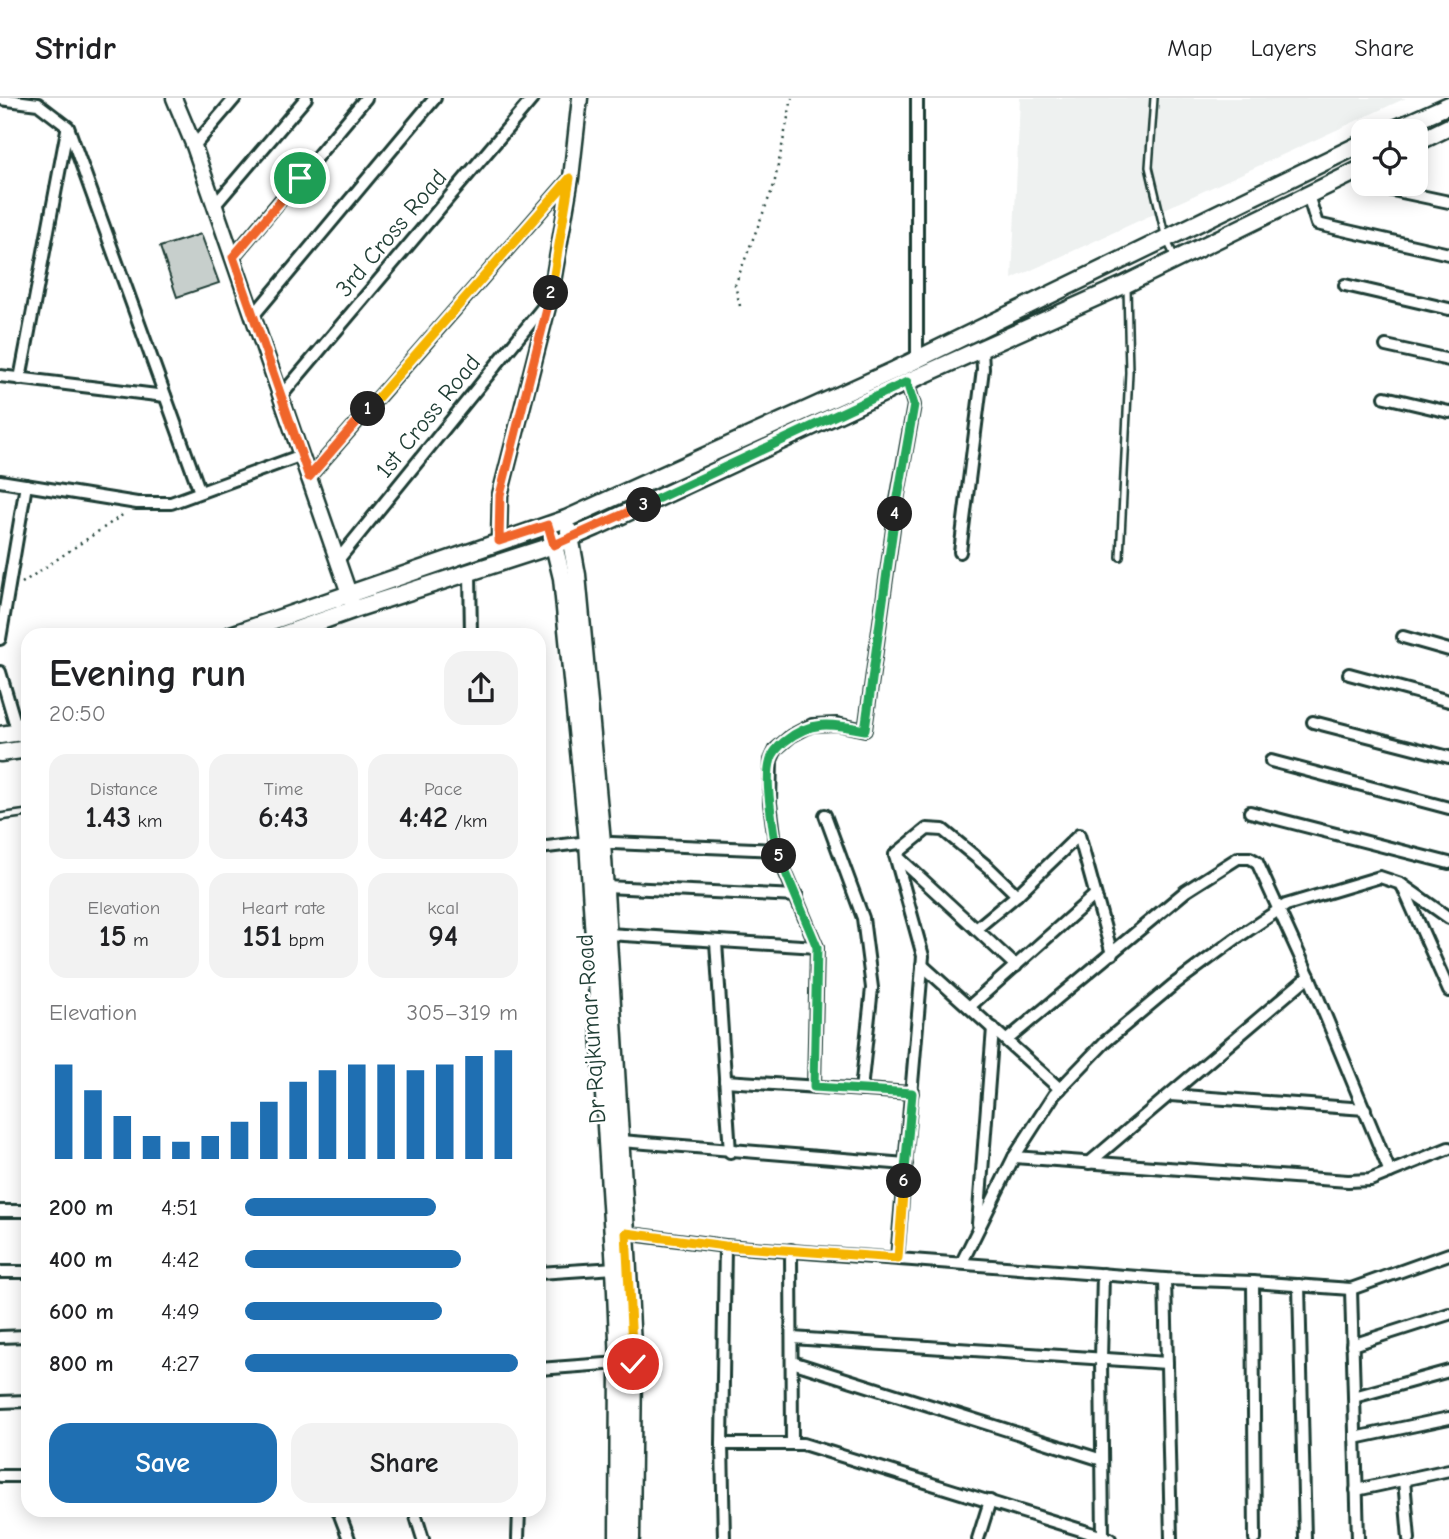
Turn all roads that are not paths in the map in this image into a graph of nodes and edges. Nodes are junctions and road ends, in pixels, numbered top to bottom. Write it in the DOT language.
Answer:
graph roads {
  1 [pos="235,98"];
  2 [pos="366,98"];
  3 [pos="435,98"];
  4 [pos="533,98"];
  5 [pos="580,98"];
  6 [pos="917,98"];
  7 [pos="1154,98"];
  8 [pos="0,99"];
  9 [pos="176,99"];
  10 [pos="302,102"];
  11 [pos="1449,105"];
  12 [pos="1417,119"];
  13 [pos="1449,127"];
  14 [pos="68,128"];
  15 [pos="1428,137"];
  16 [pos="194,146"];
  17 [pos="1351,149"];
  18 [pos="570,178"];
  19 [pos="1351,180"];
  20 [pos="1308,195"];
  21 [pos="1428,196"];
  22 [pos="1449,202"];
  23 [pos="215,205"];
  24 [pos="1166,239"];
  25 [pos="1449,254"];
  26 [pos="233,257"];
  27 [pos="1176,260"];
  28 [pos="1126,284"];
  29 [pos="1345,285"];
  30 [pos="550,299"];
  31 [pos="1449,309"];
  32 [pos="253,316"];
  33 [pos="1386,346"];
  34 [pos="982,349"];
  35 [pos="917,359"];
  36 [pos="1449,360"];
  37 [pos="0,376"];
  38 [pos="20,379"];
  39 [pos="907,382"];
  40 [pos="165,396"];
  41 [pos="281,396"];
  42 [pos="1385,397"];
  43 [pos="1449,412"];
  44 [pos="302,455"];
  45 [pos="309,477"];
  46 [pos="0,481"];
  47 [pos="26,485"];
  48 [pos="200,492"];
  49 [pos="566,519"];
  50 [pos="548,525"];
  51 [pos="570,539"];
  52 [pos="499,541"];
  53 [pos="554,545"];
  54 [pos="960,552"];
  55 [pos="1120,558"];
  56 [pos="338,560"];
  57 [pos="470,573"];
  58 [pos="349,593"];
  59 [pos="355,609"];
  60 [pos="250,628"];
  61 [pos="302,628"];
  62 [pos="471,628"];
  63 [pos="1403,637"];
  64 [pos="0,639"];
  65 [pos="1449,650"];
  66 [pos="0,672"];
  67 [pos="1349,674"];
  68 [pos="1449,701"];
  69 [pos="1313,722"];
  70 [pos="21,727"];
  71 [pos="21,732"];
  72 [pos="0,735"];
  73 [pos="21,750"];
  74 [pos="0,753"];
  75 [pos="1449,757"];
  76 [pos="1271,761"];
  77 [pos="1449,808"];
  78 [pos="1250,813"];
  79 [pos="21,814"];
  80 [pos="825,815"];
  81 [pos="0,817"];
  82 [pos="595,842"];
  83 [pos="546,847"];
  84 [pos="776,850"];
  85 [pos="895,855"];
  86 [pos="1449,863"];
  87 [pos="1401,884"];
  88 [pos="605,887"];
  89 [pos="1017,895"];
  90 [pos="1095,895"];
  91 [pos="797,896"];
  92 [pos="1280,910"];
  93 [pos="1449,918"];
  94 [pos="976,929"];
  95 [pos="608,934"];
  96 [pos="716,942"];
  97 [pos="817,947"];
  98 [pos="1112,954"];
  99 [pos="922,965"];
  100 [pos="1016,966"];
  101 [pos="1309,976"];
  102 [pos="1449,991"];
  103 [pos="969,1007"];
  104 [pos="993,1028"];
  105 [pos="1007,1040"];
  106 [pos="725,1081"];
  107 [pos="814,1087"];
  108 [pos="1060,1089"];
  109 [pos="861,1090"];
  110 [pos="912,1093"];
  111 [pos="1170,1095"];
  112 [pos="1366,1109"];
  113 [pos="621,1141"];
  114 [pos="1449,1148"];
  115 [pos="730,1152"];
  116 [pos="1014,1157"];
  117 [pos="1089,1163"];
  118 [pos="906,1164"];
  119 [pos="1390,1172"];
  120 [pos="0,1211"];
  121 [pos="21,1211"];
  122 [pos="978,1230"];
  123 [pos="620,1232"];
  124 [pos="725,1246"];
  125 [pos="791,1250"];
  126 [pos="1449,1254"];
  127 [pos="898,1258"];
  128 [pos="962,1262"];
  129 [pos="615,1269"];
  130 [pos="0,1272"];
  131 [pos="21,1272"];
  132 [pos="546,1273"];
  133 [pos="1104,1274"];
  134 [pos="1165,1279"];
  135 [pos="1253,1282"];
  136 [pos="1299,1285"];
  137 [pos="1351,1289"];
  138 [pos="1449,1314"];
  139 [pos="21,1336"];
  140 [pos="0,1337"];
  141 [pos="792,1338"];
  142 [pos="1352,1345"];
  143 [pos="1101,1359"];
  144 [pos="792,1362"];
  145 [pos="619,1363"];
  146 [pos="1167,1363"];
  147 [pos="546,1368"];
  148 [pos="1449,1371"];
  149 [pos="1354,1397"];
  150 [pos="21,1401"];
  151 [pos="0,1402"];
  152 [pos="1449,1418"];
  153 [pos="1355,1438"];
  154 [pos="722,1444"];
  155 [pos="792,1444"];
  156 [pos="1102,1461"];
  157 [pos="1449,1470"];
  158 [pos="0,1476"];
  159 [pos="21,1476"];
  160 [pos="1404,1480"];
  161 [pos="1356,1490"];
  162 [pos="990,1501"];
  163 [pos="341,1517"];
  164 [pos="416,1517"];
  165 [pos="519,1517"];
  166 [pos="1106,1538"];
  167 [pos="349,1539"];
  168 [pos="423,1539"];
  169 [pos="518,1539"];
  170 [pos="618,1539"];
  171 [pos="631,1539"];
  172 [pos="724,1539"];
  173 [pos="978,1539"];
  174 [pos="1171,1539"];
  175 [pos="1255,1539"];
  176 [pos="1305,1539"];
  177 [pos="1358,1539"];
  178 [pos="1409,1539"];
  1 -- 16 [label="street"];
  2 -- 26 [label="street"];
  3 -- 32 [label="street"];
  4 -- 41 [label="street, 3rd Cross Road"];
  5 -- 18 [label="street"];
  6 -- 35 [label="street"];
  7 -- 24 [label="lane"];
  8 -- 14 [label="street"];
  9 -- 16 [label="street"];
  10 -- 23 [label="street"];
  11 -- 12 [label="main road"];
  13 -- 15 [label="main road"];
  14 -- 38 [label="street"];
  14 -- 40 [label="street"];
  16 -- 23 [label="street"];
  17 -- 24 [label="main road"];
  18 -- 30 [label="street"];
  18 -- 45 [label="street"];
  19 -- 20 [label="main road"];
  20 -- 25 [label="street"];
  20 -- 27 [label="main road"];
  21 -- 22 [label="street"];
  23 -- 26 [label="street"];
  24 -- 27 [label="lane"];
  24 -- 35 [label="main road"];
  26 -- 32 [label="street"];
  27 -- 28 [label="main road"];
  28 -- 34 [label="main road"];
  28 -- 55 [label="lane"];
  29 -- 31 [label="street"];
  30 -- 52 [label="street"];
  30 -- 56 [label="street, 1st Cross Road"];
  32 -- 41 [label="street"];
  33 -- 36 [label="street"];
  34 -- 39 [label="main road"];
  34 -- 54 [label="street"];
  35 -- 49 [label="main road"];
  37 -- 38 [label="street"];
  38 -- 40 [label="street"];
  39 -- 51 [label="main road"];
  39 -- 84 [label="street"];
  40 -- 48 [label="street"];
  41 -- 44 [label="street"];
  42 -- 43 [label="street"];
  44 -- 45 [label="street"];
  44 -- 48 [label="street"];
  45 -- 56 [label="street"];
  46 -- 47 [label="street"];
  47 -- 48 [label="street"];
  47 -- 64 [label="street"];
  49 -- 50 [label="main road"];
  49 -- 51 [label="main road, Dr Rajkumar Road"];
  50 -- 52 [label="main road"];
  50 -- 53 [label="main road, Dr Rajkumar Road"];
  51 -- 53 [label="main road"];
  51 -- 82 [label="main road, Dr Rajkumar Road"];
  52 -- 58 [label="main road"];
  53 -- 57 [label="main road"];
  53 -- 82 [label="main road, Dr Rajkumar Road"];
  56 -- 58 [label="street"];
  57 -- 59 [label="main road"];
  57 -- 62 [label="street"];
  58 -- 59 [label="street"];
  58 -- 60 [label="main road"];
  59 -- 61 [label="main road"];
  63 -- 65 [label="street"];
  66 -- 70 [label="street"];
  67 -- 68 [label="street"];
  69 -- 75 [label="street"];
  71 -- 72 [label="main road"];
  73 -- 74 [label="main road"];
  76 -- 77 [label="street"];
  78 -- 86 [label="street"];
  79 -- 81 [label="lane"];
  80 -- 109 [label="street"];
  82 -- 83 [label="street"];
  82 -- 84 [label="street"];
  82 -- 88 [label="main road, Dr Rajkumar Road"];
  82 -- 123 [label="main road, Dr Rajkumar Road"];
  84 -- 91 [label="street"];
  85 -- 89 [label="street"];
  85 -- 94 [label="street"];
  85 -- 99 [label="street"];
  87 -- 92 [label="street"];
  87 -- 93 [label="street"];
  87 -- 102 [label="street"];
  88 -- 91 [label="street"];
  88 -- 95 [label="main road, Dr Rajkumar Road"];
  89 -- 90 [label="street"];
  89 -- 94 [label="street"];
  90 -- 98 [label="street"];
  90 -- 100 [label="street"];
  91 -- 97 [label="street"];
  92 -- 98 [label="street"];
  92 -- 101 [label="street"];
  92 -- 108 [label="street"];
  94 -- 100 [label="street"];
  95 -- 96 [label="street"];
  95 -- 113 [label="main road, Dr Rajkumar Road"];
  96 -- 97 [label="street"];
  96 -- 106 [label="street"];
  97 -- 107 [label="street"];
  98 -- 105 [label="street"];
  99 -- 103 [label="street"];
  99 -- 110 [label="street"];
  100 -- 103 [label="street"];
  101 -- 111 [label="street"];
  101 -- 112 [label="street"];
  103 -- 104 [label="street"];
  104 -- 105 [label="street"];
  104 -- 122 [label="street"];
  105 -- 108 [label="street"];
  106 -- 107 [label="street"];
  106 -- 115 [label="street"];
  107 -- 109 [label="street"];
  108 -- 116 [label="street"];
  109 -- 110 [label="street"];
  110 -- 118 [label="street"];
  111 -- 112 [label="street"];
  111 -- 117 [label="street"];
  112 -- 119 [label="street"];
  113 -- 115 [label="street"];
  113 -- 123 [label="main road, Dr Rajkumar Road"];
  114 -- 119 [label="street"];
  115 -- 118 [label="street"];
  116 -- 117 [label="street"];
  116 -- 122 [label="street"];
  117 -- 119 [label="street"];
  118 -- 127 [label="street"];
  120 -- 121 [label="street"];
  122 -- 128 [label="street"];
  123 -- 124 [label="street"];
  123 -- 129 [label="main road, Dr Rajkumar Road"];
  123 -- 171 [label="main road, Dr Rajkumar Road"];
  124 -- 125 [label="street"];
  124 -- 154 [label="street"];
  125 -- 127 [label="street"];
  125 -- 141 [label="street"];
  126 -- 137 [label="street"];
  127 -- 128 [label="street"];
  128 -- 133 [label="street"];
  129 -- 132 [label="street"];
  129 -- 145 [label="main road, Dr Rajkumar Road"];
  130 -- 131 [label="street"];
  133 -- 134 [label="street"];
  133 -- 143 [label="street"];
  134 -- 135 [label="street"];
  134 -- 146 [label="street"];
  135 -- 136 [label="street"];
  135 -- 175 [label="street"];
  136 -- 137 [label="street"];
  136 -- 176 [label="street"];
  137 -- 142 [label="street"];
  138 -- 142 [label="street"];
  139 -- 140 [label="street"];
  141 -- 143 [label="street"];
  141 -- 144 [label="street"];
  142 -- 149 [label="street"];
  143 -- 146 [label="street"];
  143 -- 156 [label="street"];
  144 -- 155 [label="street"];
  144 -- 156 [label="street"];
  145 -- 147 [label="street"];
  145 -- 170 [label="main road, Dr Rajkumar Road"];
  146 -- 174 [label="street"];
  148 -- 149 [label="street"];
  149 -- 153 [label="street"];
  150 -- 151 [label="street"];
  152 -- 153 [label="street"];
  153 -- 161 [label="street"];
  154 -- 155 [label="street"];
  154 -- 172 [label="street"];
  155 -- 162 [label="street"];
  156 -- 166 [label="street"];
  157 -- 160 [label="street"];
  158 -- 159 [label="street"];
  160 -- 161 [label="street"];
  160 -- 178 [label="street"];
  161 -- 177 [label="street"];
  162 -- 166 [label="street"];
  162 -- 173 [label="street"];
  163 -- 167 [label="street"];
  164 -- 168 [label="street"];
  165 -- 169 [label="street"];
}
